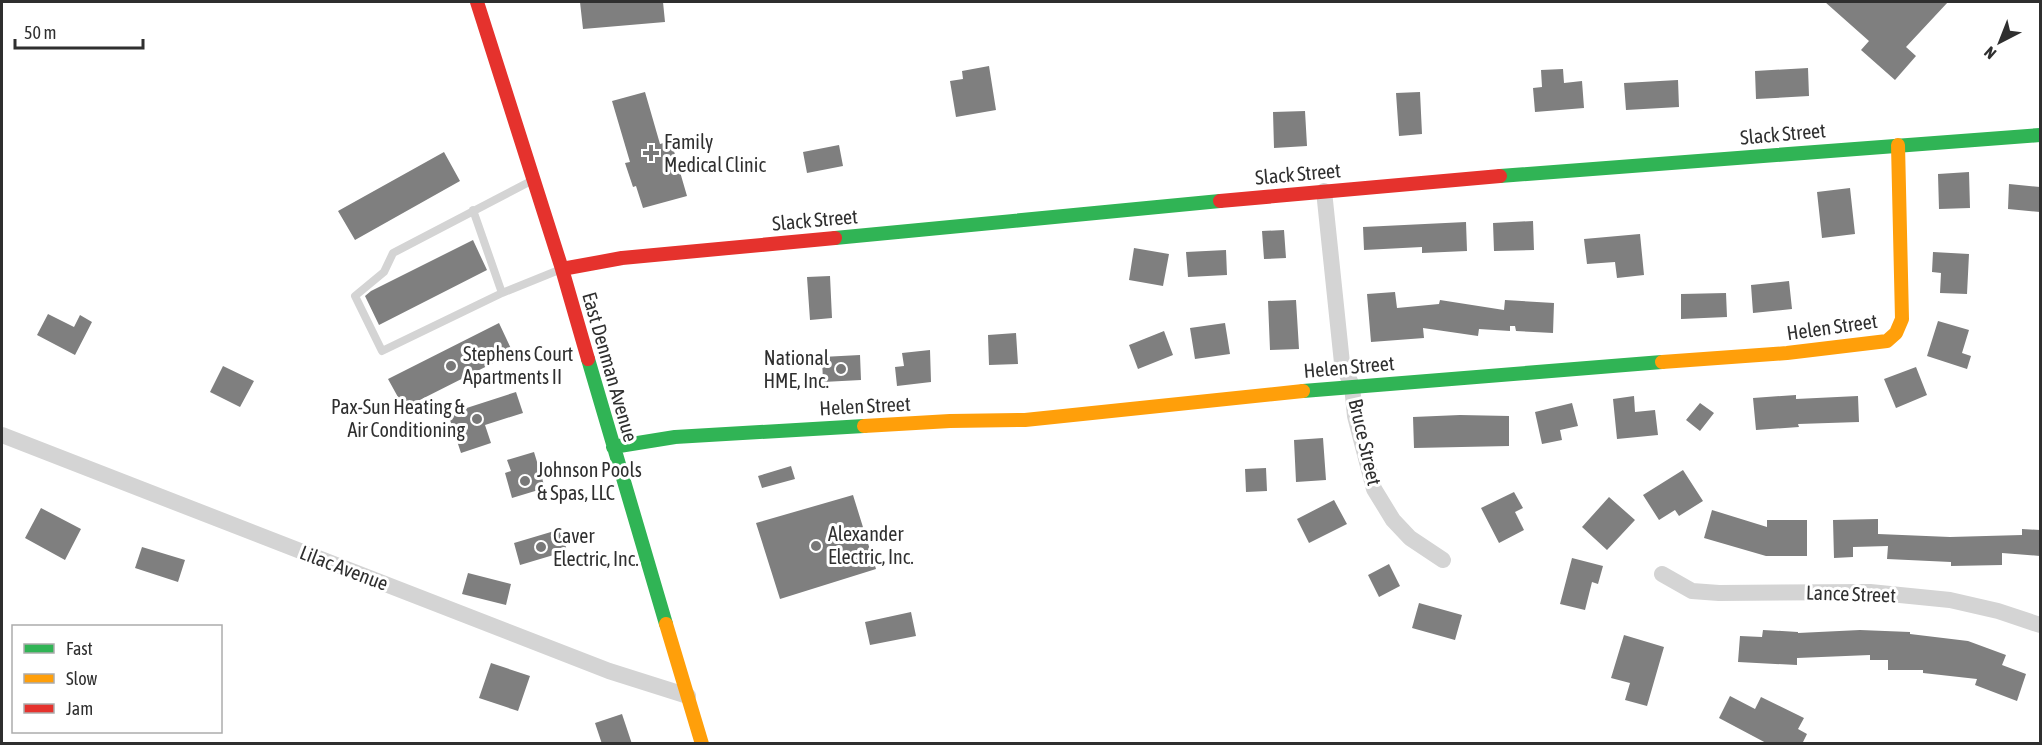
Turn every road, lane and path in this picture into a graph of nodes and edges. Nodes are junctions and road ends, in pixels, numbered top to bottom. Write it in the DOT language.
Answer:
graph roads {
  1 [pos="477,2"];
  2 [pos="2040,135"];
  3 [pos="1898,145"];
  4 [pos="533,180"];
  5 [pos="1324,191"];
  6 [pos="473,210"];
  7 [pos="562,269"];
  8 [pos="502,293"];
  9 [pos="1352,386"];
  10 [pos="2,435"];
  11 [pos="613,447"];
  12 [pos="1443,560"];
  13 [pos="1662,574"];
  14 [pos="2040,625"];
  15 [pos="688,696"];
  16 [pos="702,744"];
  1 -- 4 [label="street, East Denman Avenue"];
  2 -- 3 [label="street, Slack Street"];
  3 -- 5 [label="street, Slack Street"];
  3 -- 9 [label="street, Helen Street"];
  4 -- 6 [label="lane"];
  4 -- 7 [label="street, East Denman Avenue"];
  5 -- 7 [label="street, Slack Street"];
  5 -- 9 [label="street, Bruce Street"];
  6 -- 8 [label="lane"];
  6 -- 8 [label="lane"];
  7 -- 8 [label="lane"];
  7 -- 11 [label="street, East Denman Avenue"];
  9 -- 11 [label="street, Helen Street"];
  9 -- 12 [label="street, Bruce Street"];
  10 -- 15 [label="street, Lilac Avenue"];
  11 -- 15 [label="street, East Denman Avenue"];
  13 -- 14 [label="street, Lance Street"];
  15 -- 16 [label="street, East Denman Avenue"];
}
